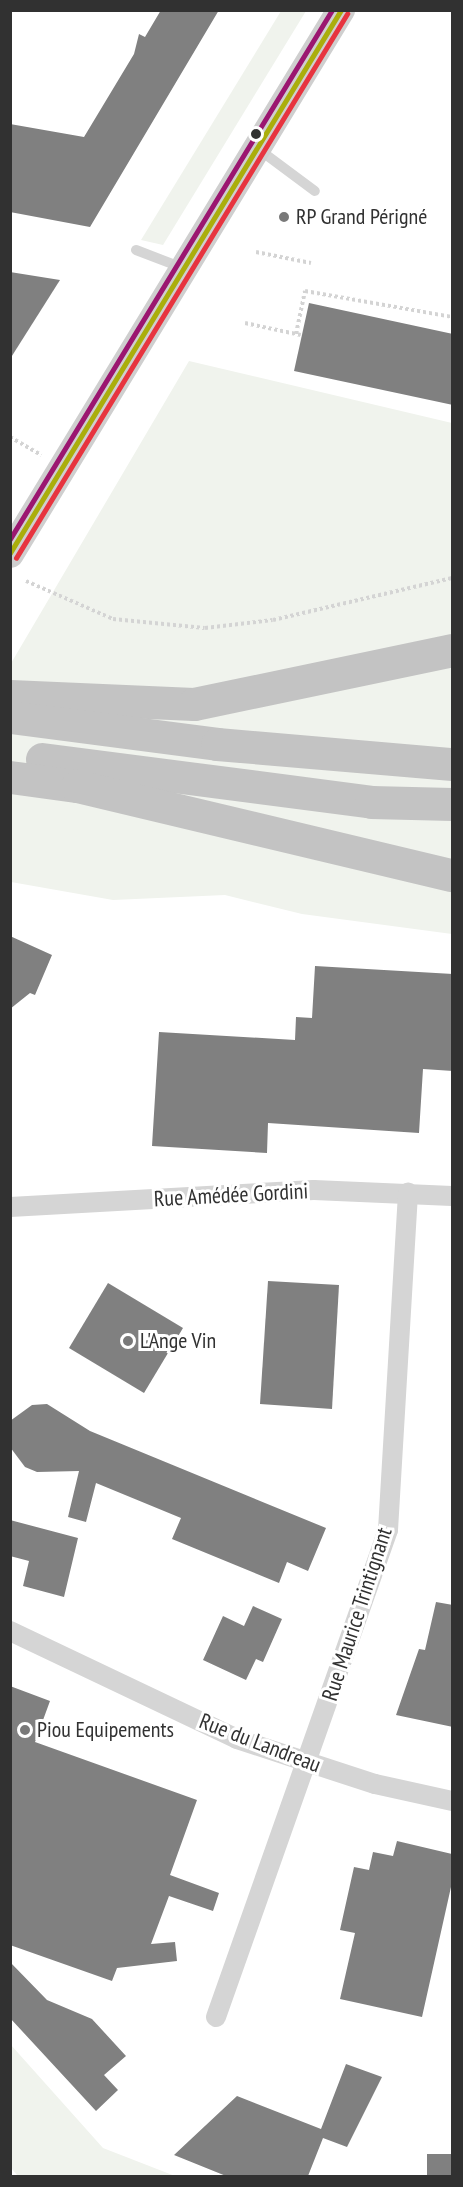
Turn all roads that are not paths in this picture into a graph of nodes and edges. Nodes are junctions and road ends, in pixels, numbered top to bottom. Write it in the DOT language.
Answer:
graph roads {
  1 [pos="341,10"];
  2 [pos="257,148"];
  3 [pos="315,191"];
  4 [pos="136,250"];
  5 [pos="184,268"];
  6 [pos="10,554"];
  7 [pos="453,650"];
  8 [pos="10,696"];
  9 [pos="10,717"];
  10 [pos="10,755"];
  11 [pos="453,764"];
  12 [pos="10,777"];
  13 [pos="453,804"];
  14 [pos="453,876"];
  15 [pos="408,1193"];
  16 [pos="453,1196"];
  17 [pos="10,1207"];
  18 [pos="10,1631"];
  19 [pos="305,1762"];
  20 [pos="453,1801"];
  21 [pos="216,2018"];
  1 -- 2 [label="street"];
  2 -- 3 [label="lane"];
  2 -- 5 [label="street"];
  4 -- 5 [label="lane"];
  5 -- 6 [label="street"];
  7 -- 8 [label="highway"];
  9 -- 11 [label="highway"];
  10 -- 13 [label="highway"];
  12 -- 14 [label="highway"];
  15 -- 16 [label="street, Rue Amédée Gordini"];
  15 -- 17 [label="street, Rue Amédée Gordini"];
  15 -- 19 [label="street, Rue Maurice Trintignant"];
  18 -- 19 [label="street, Rue du Landreau"];
  19 -- 20 [label="street, Rue du Landreau"];
  19 -- 21 [label="street, Rue Maurice Trintignant"];
}
